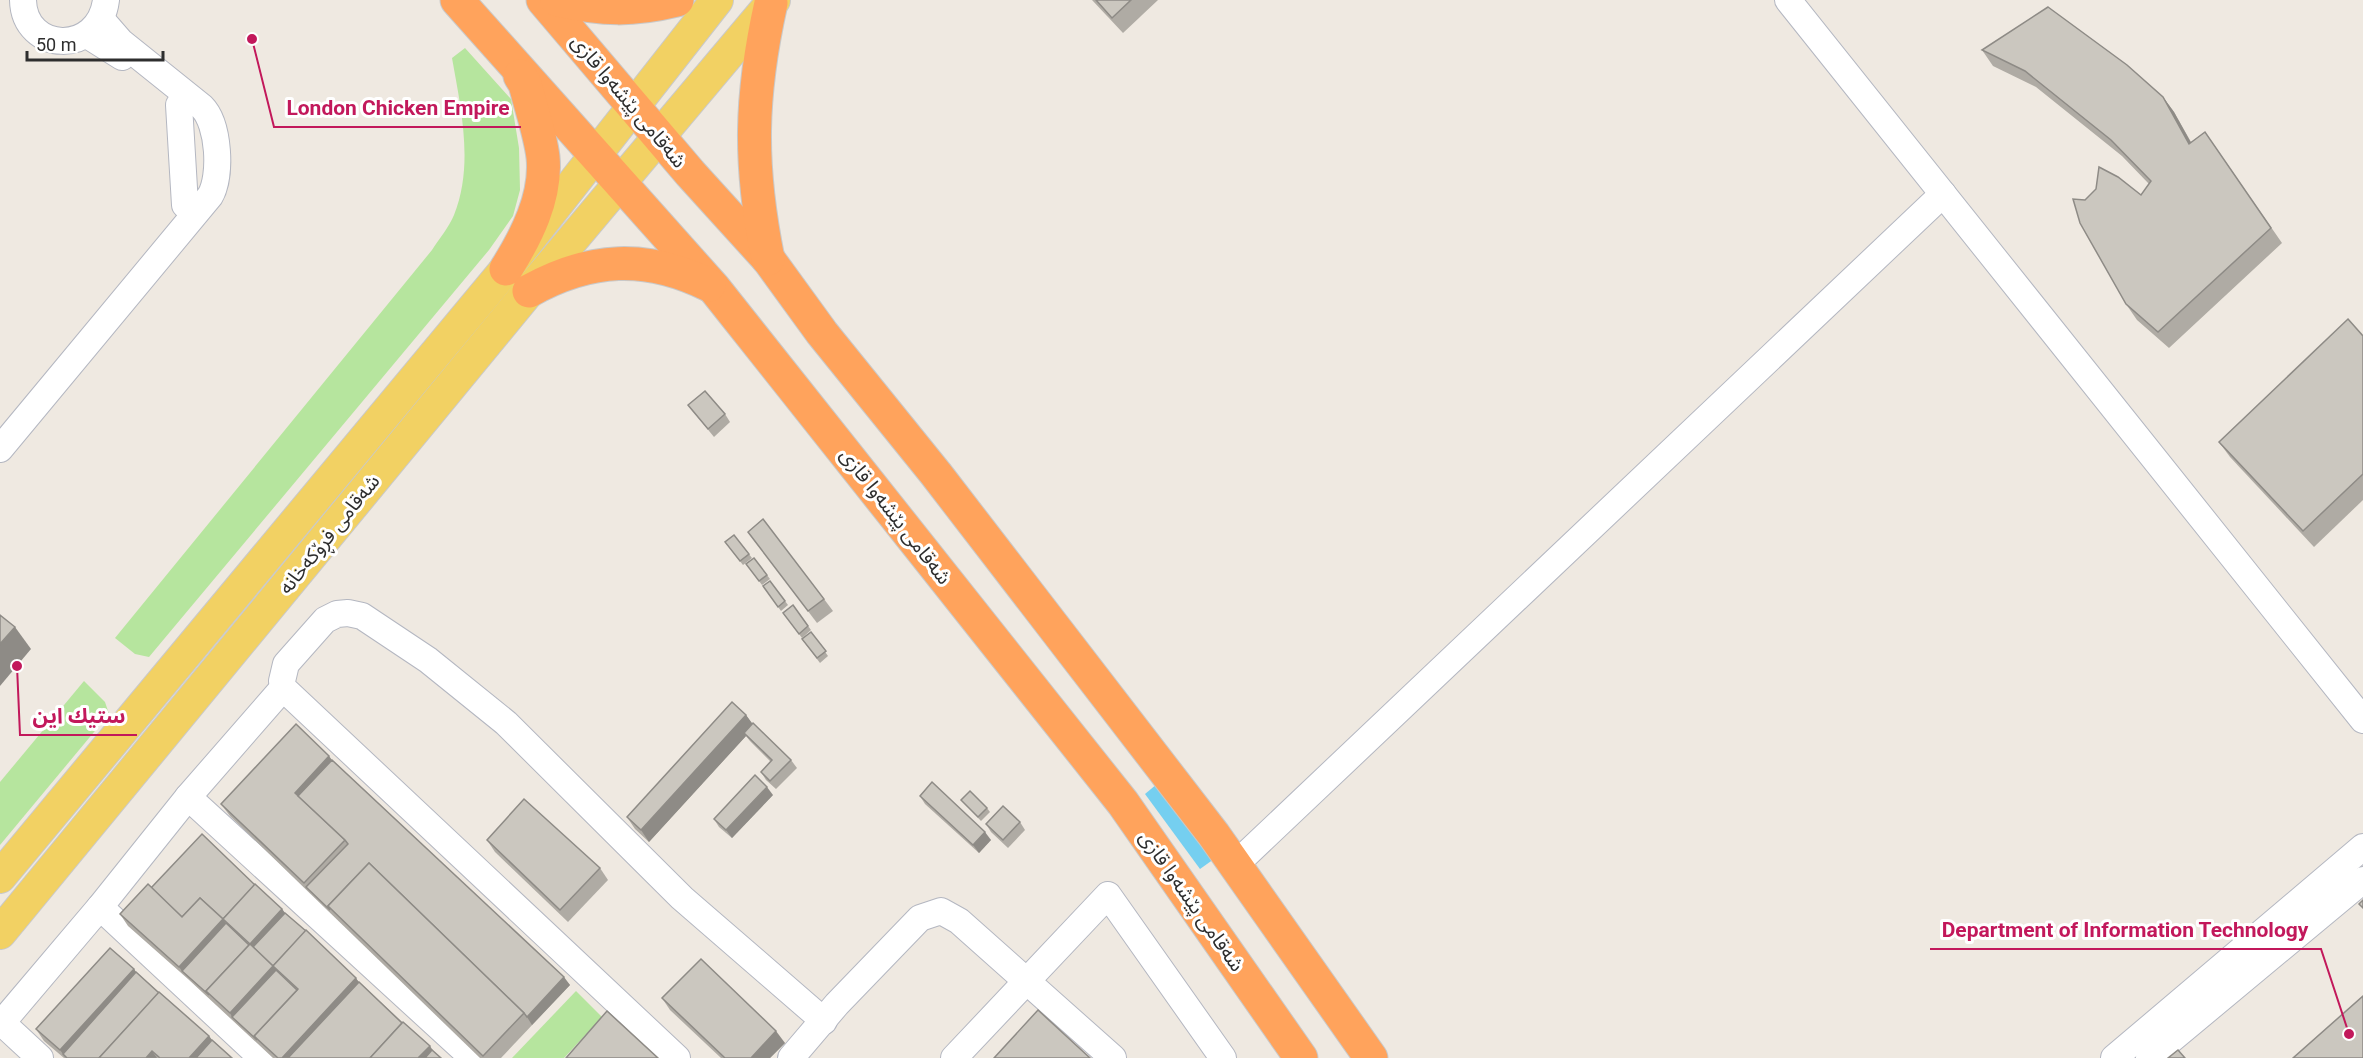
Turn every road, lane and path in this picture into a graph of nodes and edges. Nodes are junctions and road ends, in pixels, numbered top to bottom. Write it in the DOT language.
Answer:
graph roads {
  1 [pos="23,0"];
  2 [pos="457,0"];
  3 [pos="543,0"];
  4 [pos="557,0"];
  5 [pos="677,0"];
  6 [pos="717,0"];
  7 [pos="1788,0"];
  8 [pos="772,2"];
  9 [pos="98,18"];
  10 [pos="506,54"];
  11 [pos="634,105"];
  12 [pos="659,135"];
  13 [pos="596,153"];
  14 [pos="621,181"];
  15 [pos="1942,194"];
  16 [pos="769,260"];
  17 [pos="517,280"];
  18 [pos="714,288"];
  19 [pos="0,428"];
  20 [pos="0,449"];
  21 [pos="283,688"];
  22 [pos="2363,720"];
  23 [pos="188,797"];
  24 [pos="2363,847"];
  25 [pos="1235,865"];
  26 [pos="0,877"];
  27 [pos="2363,880"];
  28 [pos="100,907"];
  29 [pos="0,933"];
  30 [pos="1026,981"];
  31 [pos="824,1021"];
  32 [pos="1,1023"];
  33 [pos="40,1058"];
  34 [pos="262,1058"];
  35 [pos="473,1058"];
  36 [pos="677,1058"];
  37 [pos="791,1058"];
  38 [pos="954,1058"];
  39 [pos="1113,1058"];
  40 [pos="1223,1058"];
  41 [pos="1301,1058"];
  42 [pos="1371,1058"];
  43 [pos="2114,1058"];
  44 [pos="2149,1058"];
  1 -- 9 [label="street"];
  2 -- 10 [label="highway, شەقامی پێشەوا قازی"];
  3 -- 11 [label="highway, شەقامی پێشەوا قازی"];
  4 -- 5 [label="highway"];
  6 -- 11 [label="main road, شەقامی فڕۆکەخانە"];
  7 -- 15 [label="street"];
  8 -- 12 [label="main road, شەقامی فڕۆکەخانە"];
  8 -- 16 [label="highway"];
  9 -- 19 [label="street"];
  9 -- 20 [label="street"];
  10 -- 13 [label="highway, شەقامی پێشەوا قازی"];
  10 -- 17 [label="highway"];
  11 -- 12 [label="highway, شەقامی پێشەوا قازی"];
  11 -- 13 [label="main road, شەقامی فڕۆکەخانە"];
  12 -- 14 [label="main road, شەقامی فڕۆکەخانە"];
  12 -- 16 [label="highway, شەقامی پێشەوا قازی"];
  13 -- 14 [label="highway, شەقامی پێشەوا قازی"];
  13 -- 17 [label="main road, شەقامی فڕۆکەخانە"];
  14 -- 17 [label="main road, شەقامی فڕۆکەخانە"];
  14 -- 18 [label="highway, شەقامی پێشەوا قازی"];
  15 -- 22 [label="street"];
  15 -- 25 [label="street"];
  16 -- 25 [label="highway, شەقامی پێشەوا قازی"];
  17 -- 18 [label="highway"];
  17 -- 26 [label="main road, شەقامی فڕۆکەخانە"];
  17 -- 29 [label="main road, شەقامی فڕۆکەخانە"];
  18 -- 41 [label="highway, شەقامی پێشەوا قازی"];
  21 -- 23 [label="street"];
  21 -- 31 [label="street"];
  21 -- 36 [label="street"];
  23 -- 28 [label="street"];
  23 -- 35 [label="street"];
  24 -- 43 [label="street"];
  25 -- 42 [label="highway, شەقامی پێشەوا قازی"];
  27 -- 44 [label="street"];
  28 -- 32 [label="street"];
  28 -- 34 [label="street"];
  30 -- 31 [label="street"];
  30 -- 38 [label="street"];
  30 -- 39 [label="street"];
  30 -- 40 [label="street"];
  31 -- 37 [label="street"];
  32 -- 33 [label="street"];
}
